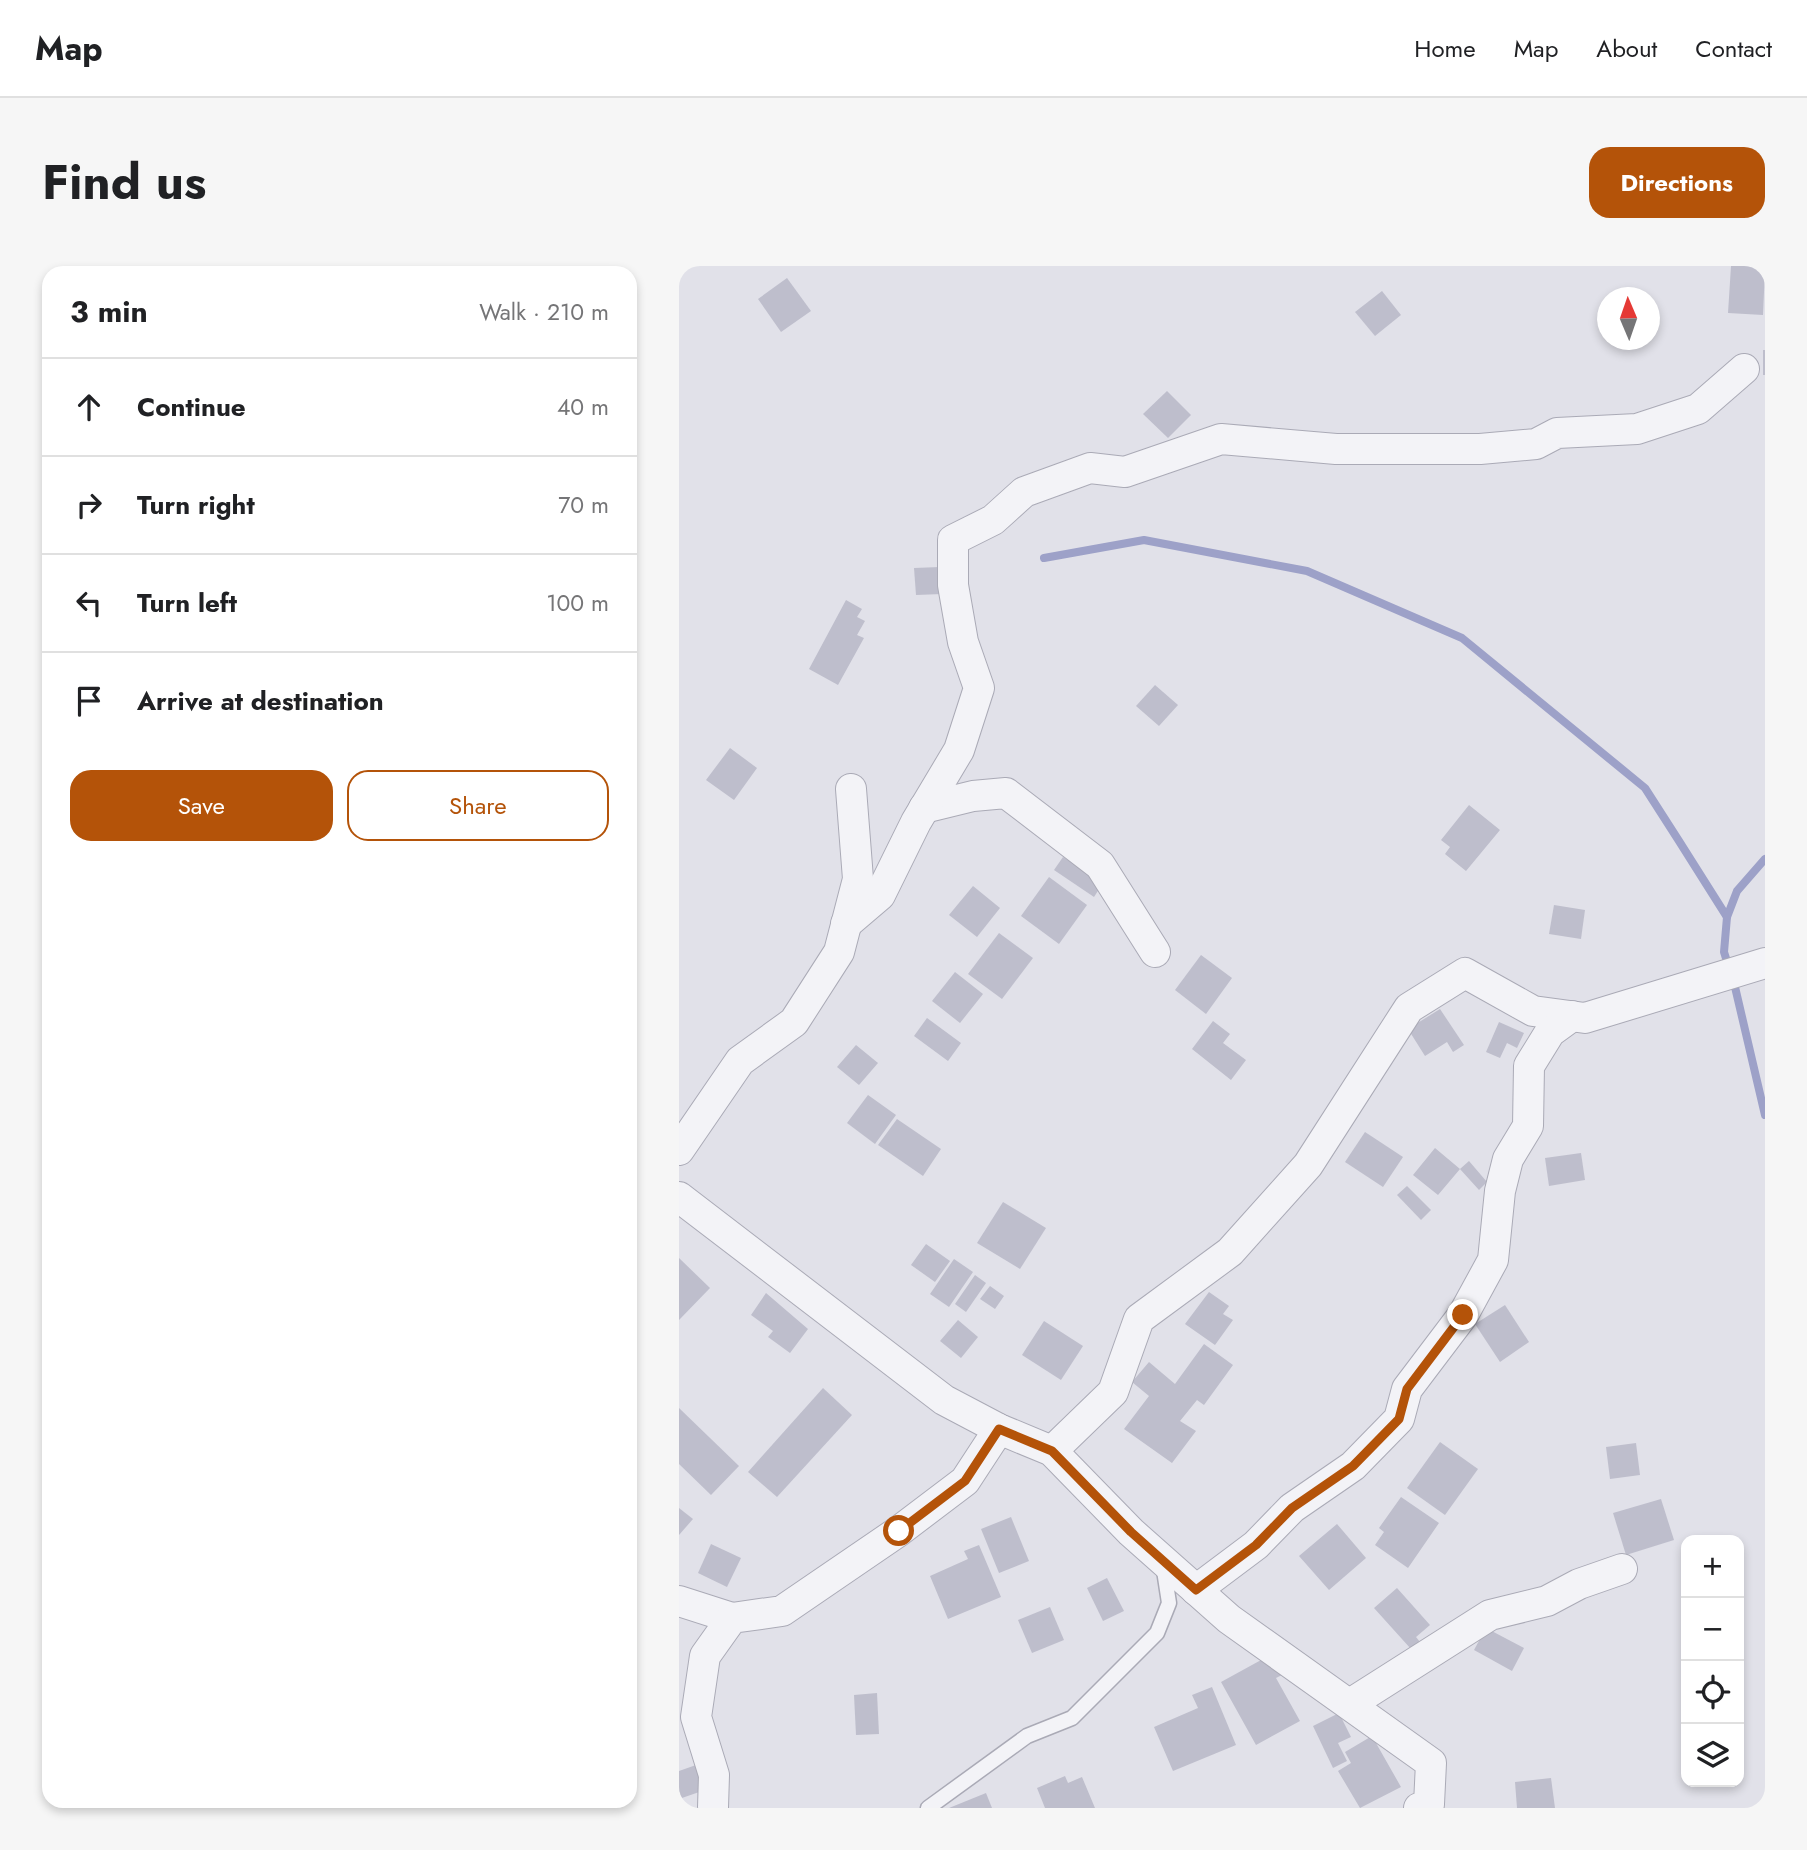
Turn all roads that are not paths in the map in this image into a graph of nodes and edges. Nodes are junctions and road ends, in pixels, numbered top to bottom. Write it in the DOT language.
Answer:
graph roads {
  1 [pos="1744,369"];
  2 [pos="851,789"];
  3 [pos="924,808"];
  4 [pos="846,924"];
  5 [pos="1155,952"];
  6 [pos="1765,963"];
  7 [pos="1572,1016"];
  8 [pos="679,1150"];
  9 [pos="679,1197"];
  10 [pos="999,1429"];
  11 [pos="1052,1451"];
  12 [pos="1162,1559"];
  13 [pos="1622,1569"];
  14 [pos="1196,1590"];
  15 [pos="679,1601"];
  16 [pos="732,1618"];
  17 [pos="1350,1704"];
  18 [pos="713,1808"];
  19 [pos="928,1808"];
  20 [pos="1419,1808"];
  1 -- 3 [label="street"];
  2 -- 4 [label="street"];
  3 -- 4 [label="street"];
  3 -- 5 [label="street"];
  4 -- 8 [label="street"];
  6 -- 7 [label="street"];
  7 -- 11 [label="street"];
  7 -- 14 [label="street"];
  9 -- 10 [label="street"];
  10 -- 11 [label="street"];
  10 -- 16 [label="street"];
  11 -- 12 [label="street"];
  12 -- 14 [label="street"];
  12 -- 19 [label="lane"];
  13 -- 17 [label="street"];
  14 -- 17 [label="street"];
  15 -- 16 [label="street"];
  16 -- 18 [label="street"];
  17 -- 20 [label="street"];
}
